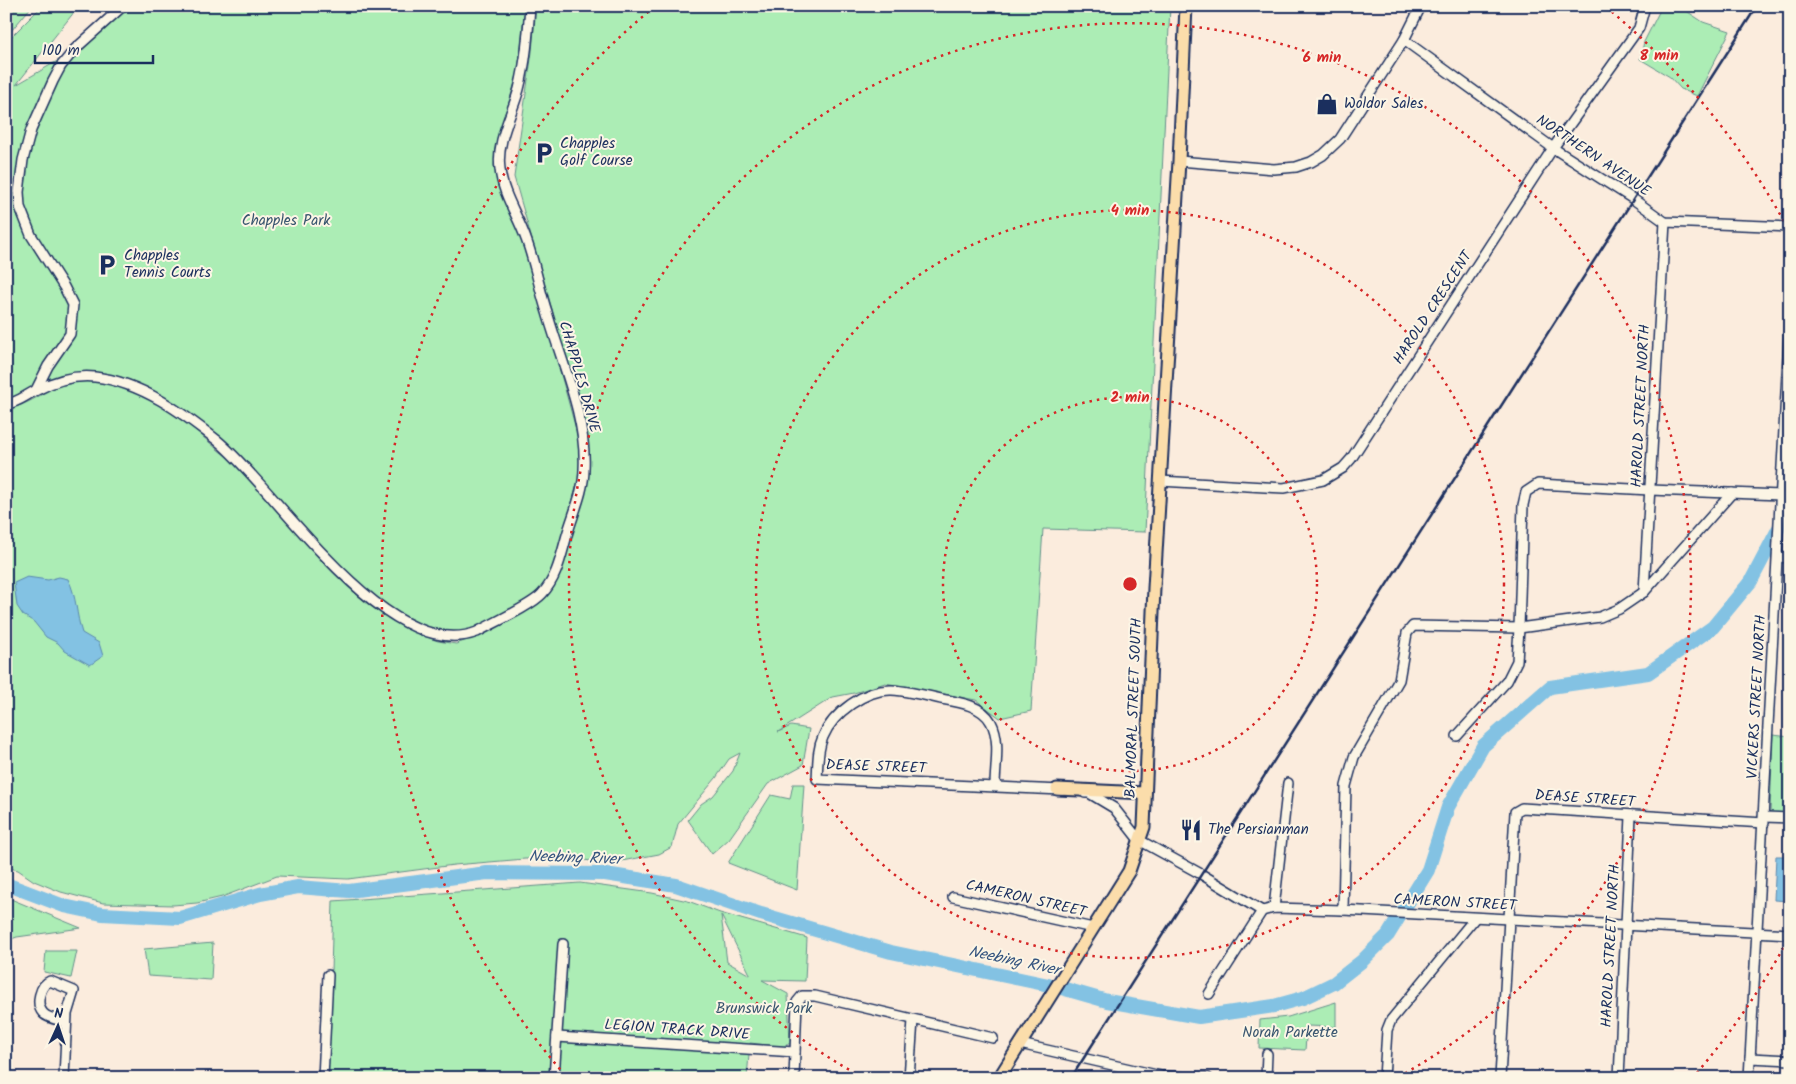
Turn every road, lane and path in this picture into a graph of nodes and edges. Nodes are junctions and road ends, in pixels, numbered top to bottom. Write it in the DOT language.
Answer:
graph roads {
  1 [pos="123,6"];
  2 [pos="530,6"];
  3 [pos="1186,6"];
  4 [pos="1421,6"];
  5 [pos="1645,6"];
  6 [pos="1404,40"];
  7 [pos="1554,148"];
  8 [pos="1179,161"];
  9 [pos="1665,222"];
  10 [pos="1790,227"];
  11 [pos="1790,318"];
  12 [pos="36,390"];
  13 [pos="6,404"];
  14 [pos="1160,481"];
  15 [pos="1650,490"];
  16 [pos="1732,493"];
  17 [pos="1781,494"];
  18 [pos="1779,554"];
  19 [pos="1790,558"];
  20 [pos="1644,592"];
  21 [pos="1520,628"];
  22 [pos="1458,736"];
  23 [pos="1288,783"];
  24 [pos="995,786"];
  25 [pos="1057,789"];
  26 [pos="1146,794"];
  27 [pos="1632,816"];
  28 [pos="1790,818"];
  29 [pos="1764,820"];
  30 [pos="1139,840"];
  31 [pos="953,896"];
  32 [pos="1274,908"];
  33 [pos="1342,910"];
  34 [pos="1262,911"];
  35 [pos="1475,918"];
  36 [pos="1508,920"];
  37 [pos="1626,926"];
  38 [pos="1093,928"];
  39 [pos="1756,932"];
  40 [pos="1790,934"];
  41 [pos="563,944"];
  42 [pos="328,976"];
  43 [pos="1209,994"];
  44 [pos="912,1020"];
  45 [pos="66,1022"];
  46 [pos="557,1037"];
  47 [pos="993,1038"];
  48 [pos="1020,1044"];
  49 [pos="795,1052"];
  50 [pos="1267,1054"];
  51 [pos="1750,1058"];
  52 [pos="1790,1060"];
  53 [pos="1161,1077"];
  54 [pos="64,1078"];
  55 [pos="323,1078"];
  56 [pos="554,1078"];
  57 [pos="794,1078"];
  58 [pos="909,1078"];
  59 [pos="999,1078"];
  60 [pos="1208,1078"];
  61 [pos="1266,1078"];
  62 [pos="1384,1078"];
  63 [pos="1500,1078"];
  64 [pos="1618,1078"];
  65 [pos="1749,1078"];
  1 -- 12 [label="street"];
  2 -- 12 [label="street, CHAPPLES DRIVE"];
  3 -- 8 [label="main road, BALMORAL STREET SOUTH"];
  4 -- 6 [label="street"];
  5 -- 7 [label="street, HAROLD CRESCENT"];
  6 -- 7 [label="street, NORTHERN AVENUE"];
  6 -- 8 [label="street"];
  7 -- 9 [label="street, NORTHERN AVENUE"];
  7 -- 14 [label="street, HAROLD CRESCENT"];
  8 -- 14 [label="main road, BALMORAL STREET SOUTH"];
  9 -- 10 [label="street"];
  9 -- 15 [label="street, HAROLD STREET NORTH"];
  11 -- 17 [label="street, VICKERS STREET NORTH"];
  12 -- 13 [label="street, CHAPPLES DRIVE"];
  14 -- 26 [label="main road, BALMORAL STREET SOUTH"];
  15 -- 16 [label="street"];
  15 -- 20 [label="street, HAROLD STREET NORTH"];
  15 -- 21 [label="street"];
  16 -- 17 [label="street"];
  16 -- 20 [label="street"];
  17 -- 18 [label="street, VICKERS STREET NORTH"];
  18 -- 19 [label="street"];
  18 -- 29 [label="street, VICKERS STREET NORTH"];
  20 -- 21 [label="street"];
  21 -- 22 [label="street"];
  21 -- 33 [label="street"];
  23 -- 32 [label="street"];
  24 -- 24 [label="street, DEASE STREET"];
  24 -- 25 [label="street, DEASE STREET"];
  25 -- 26 [label="main road"];
  25 -- 30 [label="street, DEASE STREET"];
  26 -- 30 [label="main road, BALMORAL STREET SOUTH"];
  27 -- 29 [label="street, DEASE STREET"];
  27 -- 36 [label="street, DEASE STREET"];
  27 -- 37 [label="street, HAROLD STREET NORTH"];
  28 -- 29 [label="street, DEASE STREET"];
  29 -- 39 [label="street, VICKERS STREET NORTH"];
  30 -- 34 [label="street"];
  30 -- 38 [label="main road, BALMORAL STREET SOUTH"];
  31 -- 38 [label="street, CAMERON STREET"];
  32 -- 33 [label="street, CAMERON STREET"];
  32 -- 34 [label="street, CAMERON STREET"];
  33 -- 35 [label="street, CAMERON STREET"];
  34 -- 43 [label="street"];
  35 -- 36 [label="street, CAMERON STREET"];
  35 -- 62 [label="street"];
  36 -- 37 [label="street, CAMERON STREET"];
  36 -- 63 [label="street"];
  37 -- 39 [label="street, CAMERON STREET"];
  37 -- 64 [label="street, HAROLD STREET NORTH"];
  38 -- 48 [label="main road, BALMORAL STREET SOUTH"];
  39 -- 40 [label="street, CAMERON STREET"];
  39 -- 51 [label="street, VICKERS STREET NORTH"];
  41 -- 46 [label="street"];
  42 -- 55 [label="street"];
  44 -- 47 [label="street"];
  44 -- 49 [label="street"];
  44 -- 58 [label="street"];
  45 -- 45 [label="street"];
  45 -- 54 [label="street"];
  46 -- 49 [label="street, LEGION TRACK DRIVE"];
  46 -- 56 [label="street"];
  48 -- 53 [label="street"];
  48 -- 59 [label="main road, BALMORAL STREET SOUTH"];
  49 -- 57 [label="street"];
  50 -- 61 [label="street"];
  51 -- 52 [label="street"];
  51 -- 65 [label="street, VICKERS STREET NORTH"];
  53 -- 60 [label="street"];
}
